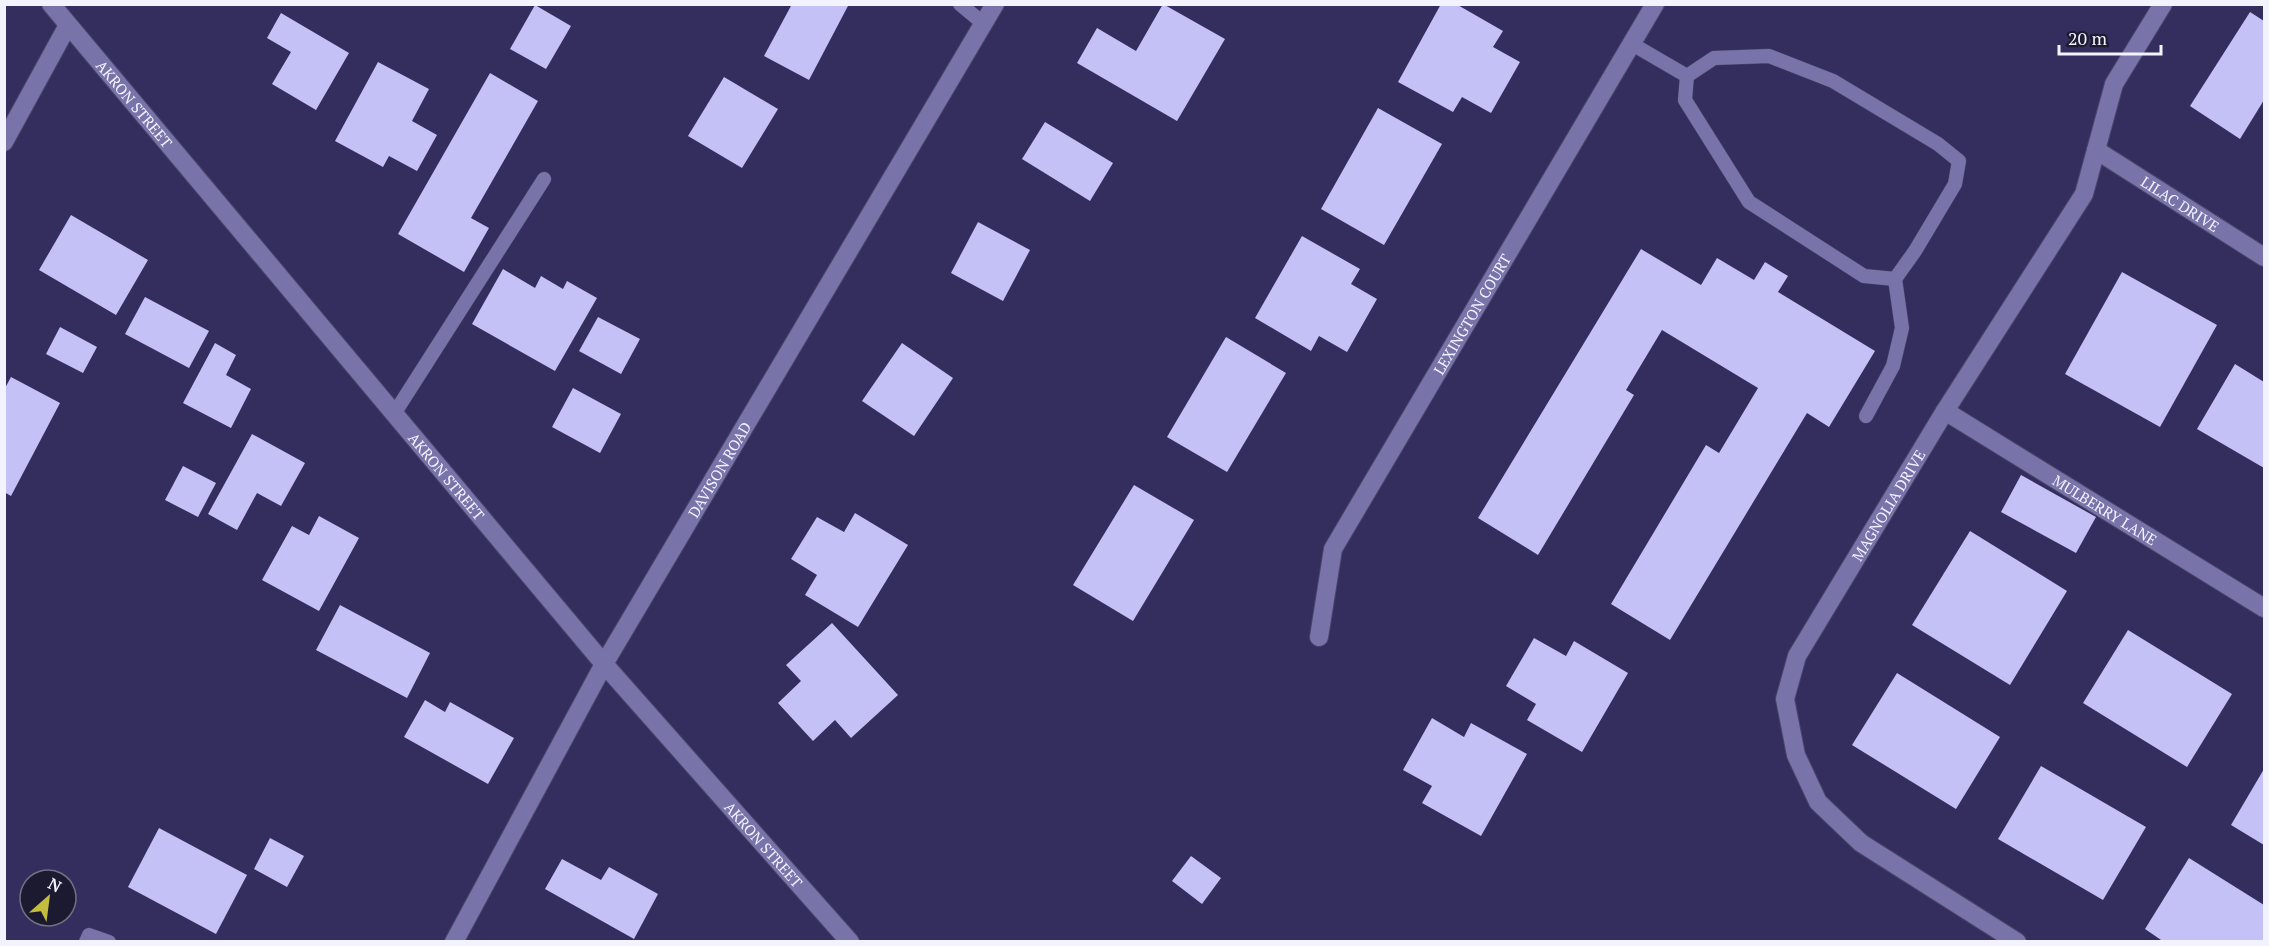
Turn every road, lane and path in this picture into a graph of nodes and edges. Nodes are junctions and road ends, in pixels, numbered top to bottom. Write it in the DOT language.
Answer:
graph roads {
  1 [pos="51,4"];
  2 [pos="960,4"];
  3 [pos="995,4"];
  4 [pos="1656,4"];
  5 [pos="2163,4"];
  6 [pos="984,24"];
  7 [pos="68,25"];
  8 [pos="1632,45"];
  9 [pos="1687,76"];
  10 [pos="4,142"];
  11 [pos="2096,150"];
  12 [pos="544,179"];
  13 [pos="2265,257"];
  14 [pos="1895,279"];
  15 [pos="1945,411"];
  16 [pos="394,414"];
  17 [pos="1866,416"];
  18 [pos="2265,608"];
  19 [pos="1319,637"];
  20 [pos="604,664"];
  21 [pos="86,942"];
  22 [pos="110,942"];
  23 [pos="454,942"];
  24 [pos="850,942"];
  25 [pos="2017,942"];
  1 -- 7 [label="street, AKRON STREET"];
  2 -- 6 [label="lane"];
  3 -- 6 [label="street, DAVISON ROAD"];
  4 -- 8 [label="street, LEXINGTON COURT"];
  5 -- 11 [label="street, MAGNOLIA DRIVE"];
  6 -- 20 [label="street, DAVISON ROAD"];
  7 -- 10 [label="street"];
  7 -- 16 [label="street, AKRON STREET"];
  8 -- 9 [label="lane"];
  8 -- 19 [label="street, LEXINGTON COURT"];
  9 -- 14 [label="lane"];
  9 -- 14 [label="lane"];
  11 -- 13 [label="street, LILAC DRIVE"];
  11 -- 15 [label="street, MAGNOLIA DRIVE"];
  12 -- 16 [label="lane"];
  14 -- 17 [label="lane"];
  15 -- 18 [label="street, MULBERRY LANE"];
  15 -- 25 [label="street, MAGNOLIA DRIVE"];
  16 -- 20 [label="street, AKRON STREET"];
  20 -- 23 [label="street, DAVISON ROAD"];
  20 -- 24 [label="street, AKRON STREET"];
  21 -- 22 [label="lane"];
}
